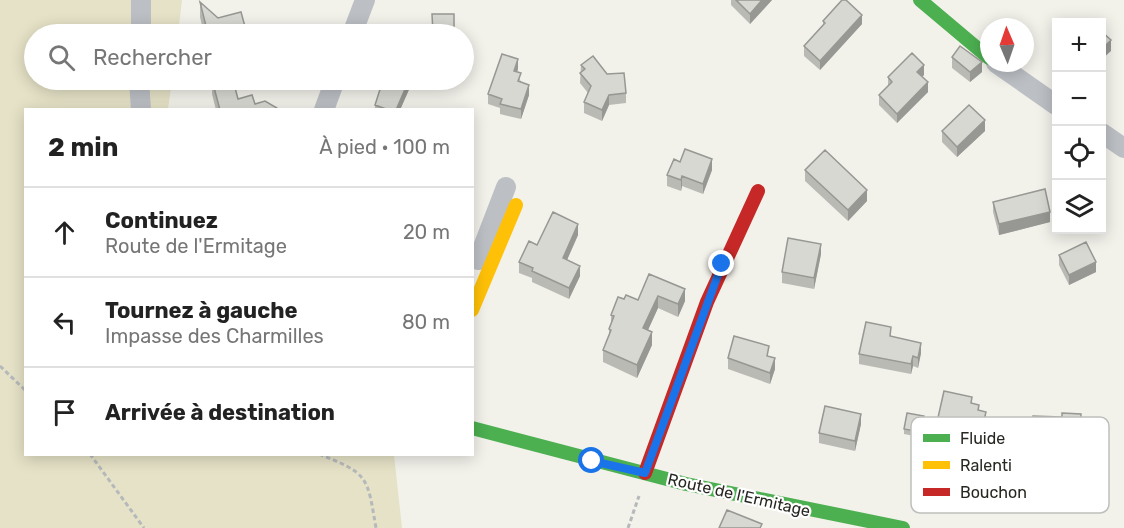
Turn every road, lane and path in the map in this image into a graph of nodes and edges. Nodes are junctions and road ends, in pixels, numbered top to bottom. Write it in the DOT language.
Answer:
graph roads {
  1 [pos="141,0"];
  2 [pos="365,0"];
  3 [pos="920,0"];
  4 [pos="141,24"];
  5 [pos="356,24"];
  6 [pos="980,51"];
  7 [pos="1009,72"];
  8 [pos="140,90"];
  9 [pos="331,90"];
  10 [pos="1052,102"];
  11 [pos="141,108"];
  12 [pos="325,108"];
  13 [pos="1106,136"];
  14 [pos="1124,148"];
  15 [pos="506,187"];
  16 [pos="758,190"];
  17 [pos="516,205"];
  18 [pos="474,271"];
  19 [pos="474,305"];
  20 [pos="0,366"];
  21 [pos="24,389"];
  22 [pos="474,429"];
  23 [pos="91,456"];
  24 [pos="325,456"];
  25 [pos="645,473"];
  26 [pos="144,528"];
  27 [pos="376,528"];
  28 [pos="628,528"];
  29 [pos="903,528"];
  1 -- 4 [label="street"];
  2 -- 5 [label="street"];
  3 -- 6 [label="street"];
  7 -- 10 [label="street"];
  8 -- 11 [label="street"];
  9 -- 12 [label="street"];
  13 -- 14 [label="street"];
  15 -- 18 [label="street"];
  16 -- 25 [label="street"];
  17 -- 19 [label="street"];
  20 -- 21 [label="path"];
  22 -- 25 [label="street, Route de l'Ermitage"];
  23 -- 26 [label="path"];
  24 -- 27 [label="path"];
  25 -- 28 [label="path"];
  25 -- 29 [label="street, Route de l'Ermitage"];
}
